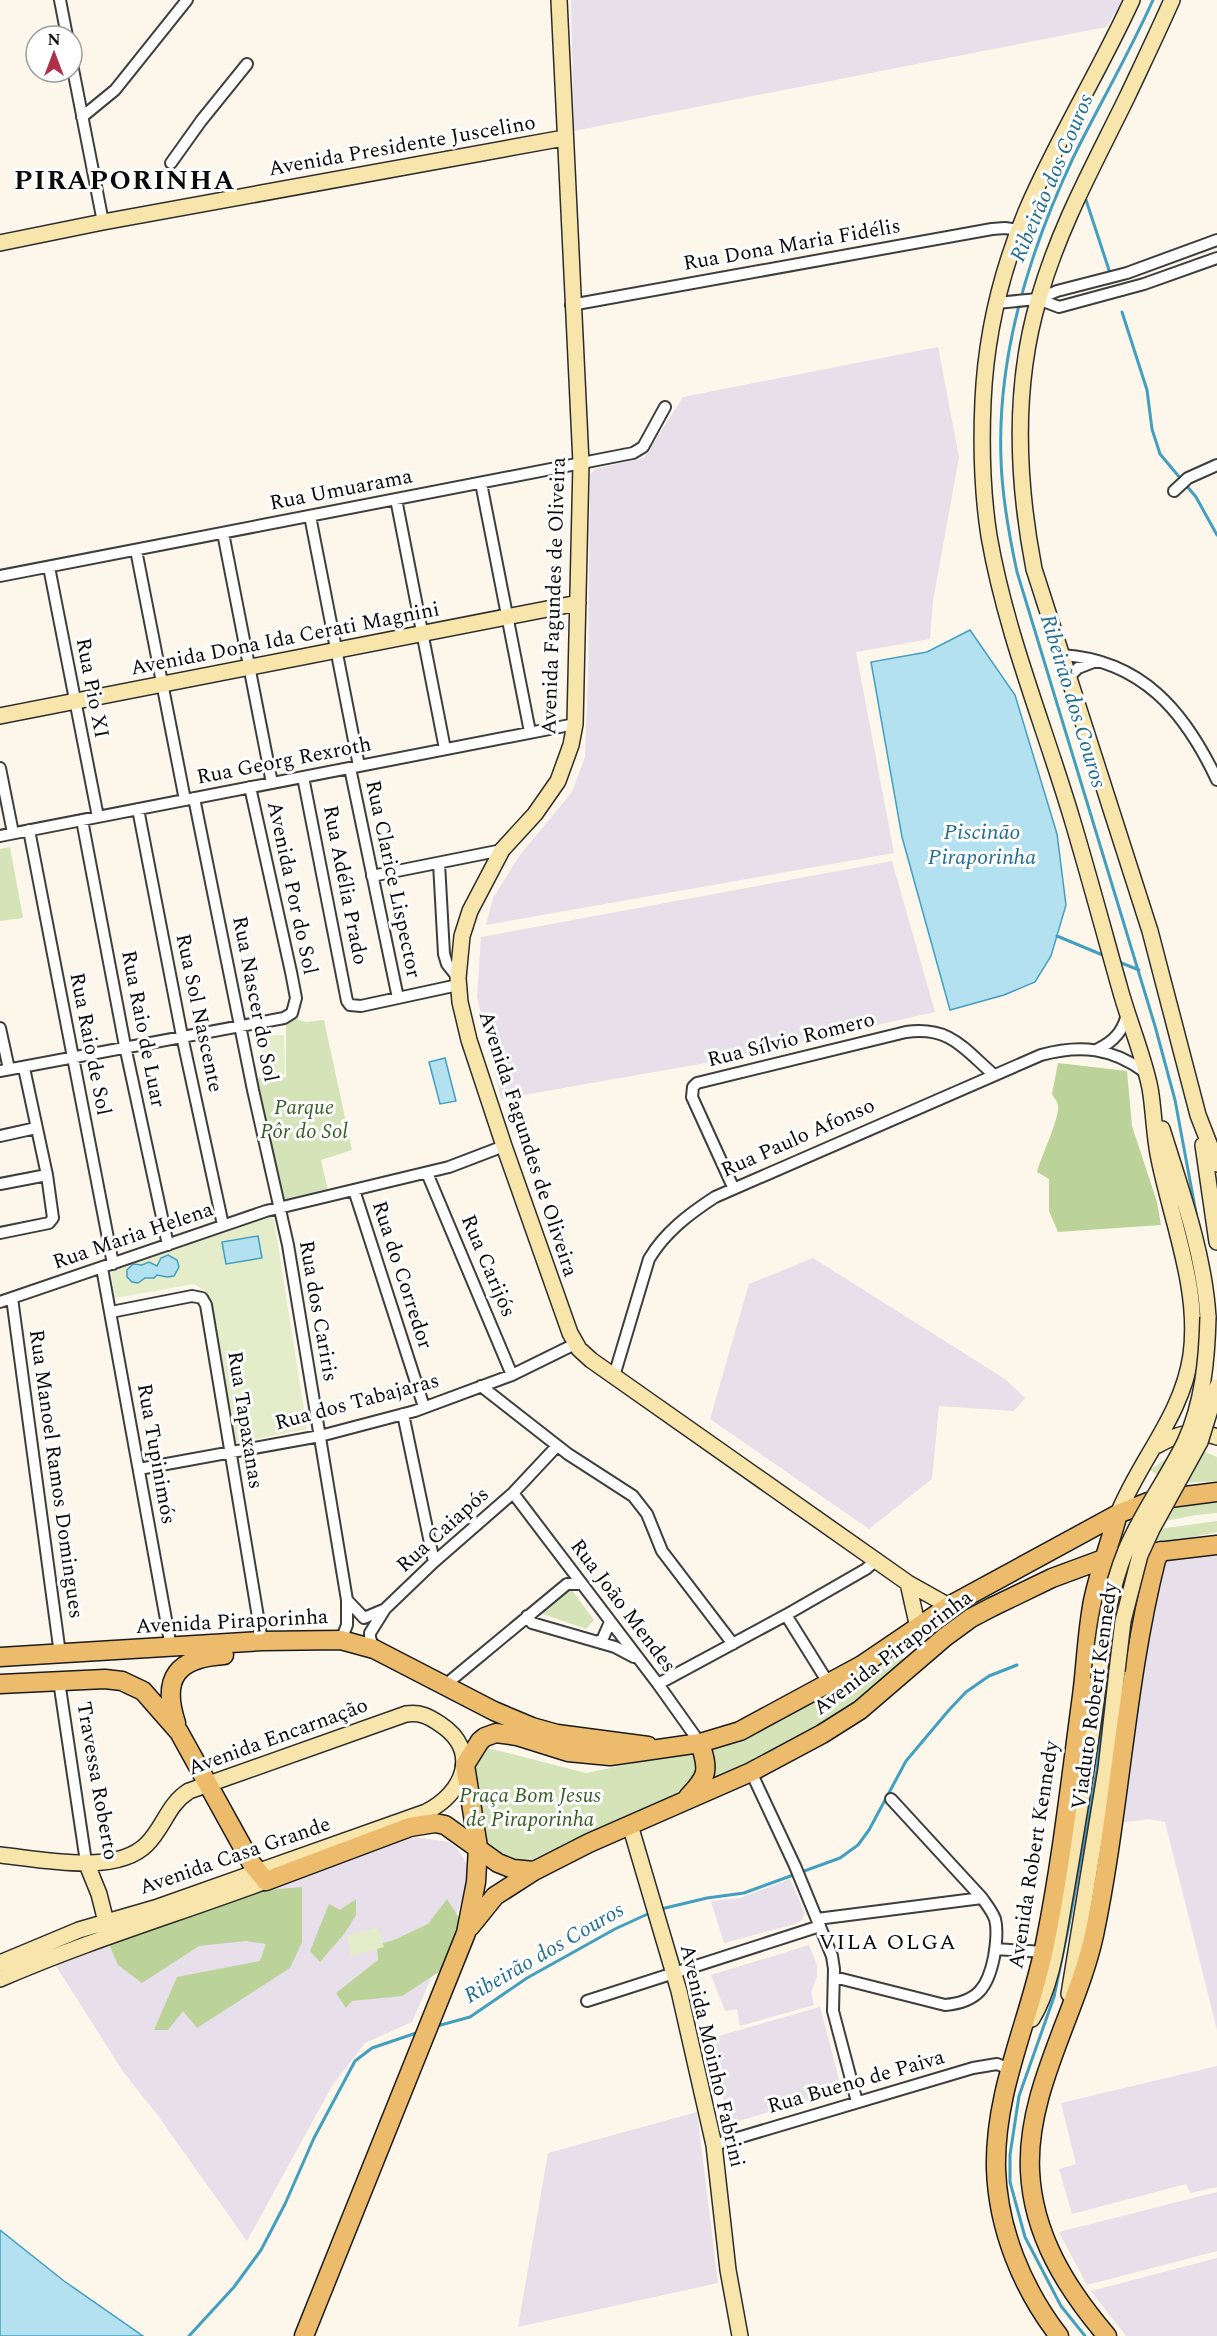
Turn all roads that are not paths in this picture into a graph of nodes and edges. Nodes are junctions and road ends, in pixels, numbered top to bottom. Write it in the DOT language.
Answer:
graph roads {
  1 [pos="60,0"];
  2 [pos="187,0"];
  3 [pos="559,0"];
  4 [pos="1132,0"];
  5 [pos="1172,0"];
  6 [pos="65,24"];
  7 [pos="247,64"];
  8 [pos="76,84"];
  9 [pos="82,117"];
  10 [pos="564,138"];
  11 [pos="171,164"];
  12 [pos="103,222"];
  13 [pos="1019,230"];
  14 [pos="1217,240"];
  15 [pos="0,243"];
  16 [pos="1217,258"];
  17 [pos="1034,300"];
  18 [pos="1004,302"];
  19 [pos="571,305"];
  20 [pos="665,407"];
  21 [pos="580,463"];
  22 [pos="1217,465"];
  23 [pos="481,483"];
  24 [pos="1176,488"];
  25 [pos="396,499"];
  26 [pos="310,516"];
  27 [pos="222,533"];
  28 [pos="136,550"];
  29 [pos="49,567"];
  30 [pos="0,576"];
  31 [pos="578,603"];
  32 [pos="507,617"];
  33 [pos="422,634"];
  34 [pos="336,651"];
  35 [pos="1062,655"];
  36 [pos="1097,661"];
  37 [pos="249,668"];
  38 [pos="1069,677"];
  39 [pos="163,684"];
  40 [pos="75,701"];
  41 [pos="0,716"];
  42 [pos="574,724"];
  43 [pos="530,732"];
  44 [pos="445,749"];
  45 [pos="354,767"];
  46 [pos="0,768"];
  47 [pos="303,777"];
  48 [pos="1217,780"];
  49 [pos="272,783"];
  50 [pos="250,787"];
  51 [pos="190,799"];
  52 [pos="138,809"];
  53 [pos="98,817"];
  54 [pos="82,820"];
  55 [pos="29,830"];
  56 [pos="13,833"];
  57 [pos="0,836"];
  58 [pos="502,850"];
  59 [pos="439,863"];
  60 [pos="372,876"];
  61 [pos="458,982"];
  62 [pos="398,998"];
  63 [pos="1127,1013"];
  64 [pos="240,1026"];
  65 [pos="0,1028"];
  66 [pos="183,1036"];
  67 [pos="125,1046"];
  68 [pos="1098,1049"];
  69 [pos="73,1058"];
  70 [pos="24,1068"];
  71 [pos="5,1070"];
  72 [pos="1145,1072"];
  73 [pos="993,1074"];
  74 [pos="1150,1091"];
  75 [pos="1198,1115"];
  76 [pos="36,1128"];
  77 [pos="0,1136"];
  78 [pos="504,1146"];
  79 [pos="1217,1164"];
  80 [pos="427,1173"];
  81 [pos="47,1175"];
  82 [pos="0,1184"];
  83 [pos="733,1187"];
  84 [pos="354,1190"];
  85 [pos="279,1207"];
  86 [pos="223,1225"];
  87 [pos="0,1233"];
  88 [pos="1217,1242"];
  89 [pos="168,1245"];
  90 [pos="107,1266"];
  91 [pos="12,1298"];
  92 [pos="0,1302"];
  93 [pos="111,1312"];
  94 [pos="575,1344"];
  95 [pos="512,1375"];
  96 [pos="614,1376"];
  97 [pos="481,1386"];
  98 [pos="1217,1387"];
  99 [pos="1180,1397"];
  100 [pos="424,1407"];
  101 [pos="403,1414"];
  102 [pos="1206,1417"];
  103 [pos="320,1436"];
  104 [pos="1217,1437"];
  105 [pos="557,1446"];
  106 [pos="1154,1447"];
  107 [pos="230,1452"];
  108 [pos="139,1469"];
  109 [pos="1217,1492"];
  110 [pos="513,1493"];
  111 [pos="1118,1514"];
  112 [pos="1217,1545"];
  113 [pos="1161,1551"];
  114 [pos="1106,1558"];
  115 [pos="876,1560"];
  116 [pos="434,1562"];
  117 [pos="570,1569"];
  118 [pos="1052,1578"];
  119 [pos="908,1583"];
  120 [pos="567,1584"];
  121 [pos="581,1584"];
  122 [pos="347,1600"];
  123 [pos="948,1606"];
  124 [pos="385,1609"];
  125 [pos="1092,1609"];
  126 [pos="786,1615"];
  127 [pos="527,1616"];
  128 [pos="610,1622"];
  129 [pos="1141,1627"];
  130 [pos="918,1628"];
  131 [pos="341,1640"];
  132 [pos="262,1641"];
  133 [pos="599,1642"];
  134 [pos="733,1644"];
  135 [pos="171,1647"];
  136 [pos="374,1649"];
  137 [pos="60,1654"];
  138 [pos="0,1657"];
  139 [pos="637,1659"];
  140 [pos="58,1681"];
  141 [pos="0,1684"];
  142 [pos="658,1684"];
  143 [pos="830,1684"];
  144 [pos="444,1686"];
  145 [pos="179,1732"];
  146 [pos="700,1743"];
  147 [pos="661,1749"];
  148 [pos="465,1765"];
  149 [pos="751,1772"];
  150 [pos="207,1783"];
  151 [pos="891,1799"];
  152 [pos="685,1801"];
  153 [pos="630,1825"];
  154 [pos="478,1847"];
  155 [pos="0,1855"];
  156 [pos="86,1862"];
  157 [pos="534,1870"];
  158 [pos="262,1876"];
  159 [pos="982,1898"];
  160 [pos="106,1922"];
  161 [pos="819,1923"];
  162 [pos="466,1933"];
  163 [pos="995,1949"];
  164 [pos="1044,1952"];
  165 [pos="0,1963"];
  166 [pos="674,1973"];
  167 [pos="834,1977"];
  168 [pos="0,1979"];
  169 [pos="587,2001"];
  170 [pos="1063,2028"];
  171 [pos="1022,2035"];
  172 [pos="1010,2069"];
  173 [pos="857,2102"];
  174 [pos="714,2145"];
  175 [pos="304,2336"];
  176 [pos="740,2336"];
  177 [pos="1059,2336"];
  178 [pos="1107,2336"];
  1 -- 6 [label="street"];
  2 -- 9 [label="street"];
  3 -- 10 [label="main road, Avenida Fagundes de Oliveira"];
  4 -- 13 [label="main road"];
  5 -- 17 [label="main road"];
  7 -- 11 [label="street"];
  8 -- 9 [label="street"];
  9 -- 12 [label="street"];
  10 -- 12 [label="main road, Avenida Presidente Juscelino"];
  10 -- 19 [label="main road, Avenida Fagundes de Oliveira"];
  12 -- 15 [label="main road, Avenida Presidente Juscelino"];
  13 -- 18 [label="main road"];
  13 -- 19 [label="street, Rua Dona Maria Fidélis"];
  14 -- 17 [label="street"];
  16 -- 17 [label="street"];
  17 -- 18 [label="street"];
  17 -- 35 [label="main road"];
  18 -- 63 [label="main road"];
  19 -- 21 [label="main road, Avenida Fagundes de Oliveira"];
  20 -- 21 [label="street, Rua Umuarama"];
  21 -- 23 [label="street, Rua Umuarama"];
  21 -- 31 [label="main road, Avenida Fagundes de Oliveira"];
  22 -- 24 [label="street"];
  23 -- 25 [label="street, Rua Umuarama"];
  23 -- 32 [label="street"];
  25 -- 26 [label="street, Rua Umuarama"];
  25 -- 33 [label="street"];
  26 -- 27 [label="street, Rua Umuarama"];
  26 -- 34 [label="street, Rua Clarice Lispector"];
  27 -- 28 [label="street, Rua Umuarama"];
  27 -- 37 [label="street"];
  28 -- 29 [label="street, Rua Umuarama"];
  28 -- 39 [label="street, Rua Nascer do Sol"];
  29 -- 30 [label="street, Rua Umuarama"];
  29 -- 40 [label="street, Rua Pio XI"];
  31 -- 32 [label="main road, Avenida Dona Ida Cerati Magnini"];
  31 -- 42 [label="main road, Avenida Fagundes de Oliveira"];
  32 -- 33 [label="main road, Avenida Dona Ida Cerati Magnini"];
  32 -- 43 [label="street"];
  33 -- 34 [label="main road, Avenida Dona Ida Cerati Magnini"];
  33 -- 44 [label="street"];
  34 -- 37 [label="main road, Avenida Dona Ida Cerati Magnini"];
  34 -- 45 [label="street, Rua Clarice Lispector"];
  35 -- 36 [label="street"];
  35 -- 38 [label="main road"];
  36 -- 38 [label="street"];
  36 -- 48 [label="street"];
  37 -- 39 [label="main road, Avenida Dona Ida Cerati Magnini"];
  37 -- 49 [label="street"];
  38 -- 75 [label="main road"];
  39 -- 40 [label="main road, Avenida Dona Ida Cerati Magnini"];
  39 -- 51 [label="street, Rua Nascer do Sol"];
  40 -- 41 [label="main road, Avenida Dona Ida Cerati Magnini"];
  40 -- 53 [label="street, Rua Pio XI"];
  42 -- 43 [label="street, Rua Georg Rexroth"];
  42 -- 58 [label="main road, Avenida Fagundes de Oliveira"];
  43 -- 44 [label="street, Rua Georg Rexroth"];
  44 -- 45 [label="street, Rua Georg Rexroth"];
  45 -- 47 [label="street, Rua Georg Rexroth"];
  45 -- 60 [label="street, Rua Clarice Lispector"];
  46 -- 56 [label="street"];
  47 -- 49 [label="street, Rua Georg Rexroth"];
  47 -- 62 [label="street, Rua Adélia Prado"];
  49 -- 50 [label="street, Rua Georg Rexroth"];
  50 -- 51 [label="street, Rua Georg Rexroth"];
  50 -- 64 [label="street, Avenida Por do Sol"];
  51 -- 52 [label="street, Rua Georg Rexroth"];
  51 -- 64 [label="street, Rua Nascer do Sol"];
  52 -- 53 [label="street, Rua Georg Rexroth"];
  52 -- 66 [label="street, Rua Sol Nascente"];
  53 -- 54 [label="street, Rua Georg Rexroth"];
  54 -- 55 [label="street, Rua Georg Rexroth"];
  54 -- 67 [label="street, Rua Raio de Luar"];
  55 -- 56 [label="street, Rua Georg Rexroth"];
  55 -- 69 [label="street, Rua Raio de Sol"];
  56 -- 57 [label="street, Rua Georg Rexroth"];
  58 -- 59 [label="street"];
  58 -- 61 [label="main road, Avenida Fagundes de Oliveira"];
  59 -- 60 [label="street"];
  59 -- 61 [label="street"];
  60 -- 62 [label="street, Rua Clarice Lispector"];
  61 -- 62 [label="street"];
  61 -- 78 [label="main road, Avenida Fagundes de Oliveira"];
  63 -- 68 [label="street"];
  63 -- 72 [label="main road"];
  64 -- 66 [label="street"];
  64 -- 85 [label="street, Rua Nascer do Sol"];
  65 -- 71 [label="street"];
  66 -- 67 [label="street"];
  66 -- 86 [label="street, Rua Sol Nascente"];
  67 -- 69 [label="street"];
  67 -- 89 [label="street, Rua Raio de Luar"];
  68 -- 72 [label="street, Rua Paulo Afonso"];
  68 -- 73 [label="street, Rua Paulo Afonso"];
  69 -- 70 [label="street"];
  69 -- 90 [label="street, Rua Raio de Sol"];
  70 -- 71 [label="street"];
  70 -- 76 [label="street"];
  72 -- 74 [label="main road"];
  73 -- 83 [label="street, Rua Paulo Afonso"];
  73 -- 83 [label="street, Rua Sílvio Romero"];
  74 -- 99 [label="main road, Avenida Robert Kennedy"];
  74 -- 171 [label="main road, Viaduto Robert Kennedy, bridge"];
  75 -- 79 [label="main road"];
  75 -- 88 [label="main road"];
  76 -- 77 [label="street"];
  76 -- 81 [label="street"];
  78 -- 80 [label="street, Rua Maria Helena"];
  78 -- 94 [label="main road, Avenida Fagundes de Oliveira"];
  80 -- 84 [label="street, Rua Maria Helena"];
  80 -- 95 [label="street, Rua Carijós"];
  81 -- 82 [label="street"];
  81 -- 87 [label="street"];
  83 -- 96 [label="street, Rua Paulo Afonso"];
  84 -- 85 [label="street, Rua Maria Helena"];
  84 -- 100 [label="street, Rua do Corredor"];
  85 -- 86 [label="street, Rua Maria Helena"];
  85 -- 103 [label="street, Rua dos Cariris"];
  86 -- 89 [label="street, Rua Maria Helena"];
  89 -- 90 [label="street, Rua Maria Helena"];
  90 -- 91 [label="street, Rua Maria Helena"];
  90 -- 93 [label="street, Rua Tupinimós"];
  91 -- 92 [label="street, Rua Maria Helena"];
  91 -- 137 [label="street, Rua Manoel Ramos Domingues"];
  93 -- 107 [label="street, Rua Tapaxanas"];
  93 -- 108 [label="street, Rua Tupinimós"];
  94 -- 95 [label="street, Rua dos Tabajaras"];
  94 -- 96 [label="main road, Avenida Fagundes de Oliveira"];
  95 -- 97 [label="street, Rua dos Tabajaras"];
  96 -- 115 [label="main road, Avenida Fagundes de Oliveira"];
  97 -- 100 [label="street, Rua dos Tabajaras"];
  97 -- 105 [label="street"];
  98 -- 170 [label="main road, Viaduto Robert Kennedy, bridge"];
  99 -- 102 [label="main road"];
  99 -- 106 [label="main road, Avenida Robert Kennedy"];
  100 -- 101 [label="street, Rua dos Tabajaras"];
  101 -- 103 [label="street, Rua dos Tabajaras"];
  101 -- 116 [label="street"];
  103 -- 107 [label="street, Rua dos Tabajaras"];
  103 -- 122 [label="street, Rua dos Cariris"];
  104 -- 106 [label="main road"];
  105 -- 110 [label="street, Rua Caiapós"];
  105 -- 134 [label="street"];
  106 -- 111 [label="main road, Avenida Robert Kennedy"];
  107 -- 108 [label="street, Rua dos Tabajaras"];
  107 -- 132 [label="street, Rua Tapaxanas"];
  108 -- 135 [label="street, Rua Tupinimós"];
  109 -- 111 [label="main road, Avenida Piraporinha"];
  110 -- 116 [label="street, Rua Caiapós"];
  110 -- 117 [label="street, Rua João Mendes"];
  111 -- 114 [label="main road, Avenida Robert Kennedy"];
  111 -- 123 [label="main road, Avenida Piraporinha"];
  112 -- 113 [label="main road, Avenida Piraporinha"];
  113 -- 114 [label="main road, Avenida Piraporinha"];
  113 -- 129 [label="main road"];
  114 -- 118 [label="main road, Avenida Piraporinha"];
  114 -- 125 [label="main road, Avenida Robert Kennedy"];
  115 -- 119 [label="main road, Avenida Fagundes de Oliveira"];
  115 -- 126 [label="street"];
  116 -- 124 [label="street, Rua Caiapós"];
  117 -- 120 [label="street"];
  117 -- 121 [label="street, Rua João Mendes"];
  118 -- 125 [label="main road"];
  118 -- 149 [label="main road, Avenida Piraporinha"];
  119 -- 123 [label="main road, Avenida Fagundes de Oliveira"];
  119 -- 130 [label="main road"];
  120 -- 121 [label="street"];
  120 -- 127 [label="street"];
  121 -- 128 [label="street, Rua João Mendes"];
  122 -- 124 [label="street"];
  122 -- 131 [label="street, Rua dos Cariris"];
  123 -- 130 [label="main road, Avenida Piraporinha"];
  124 -- 136 [label="street, Rua Caiapós"];
  125 -- 129 [label="main road"];
  125 -- 164 [label="main road, Avenida Robert Kennedy"];
  126 -- 134 [label="street"];
  126 -- 143 [label="street"];
  127 -- 133 [label="street"];
  127 -- 144 [label="street"];
  128 -- 133 [label="street"];
  128 -- 139 [label="street, Rua João Mendes"];
  129 -- 170 [label="main road"];
  130 -- 143 [label="main road, Avenida Piraporinha"];
  131 -- 132 [label="main road, Avenida Piraporinha"];
  131 -- 136 [label="main road, Avenida Piraporinha"];
  132 -- 135 [label="main road, Avenida Piraporinha"];
  132 -- 145 [label="main road"];
  133 -- 139 [label="street"];
  134 -- 142 [label="street"];
  135 -- 137 [label="main road, Avenida Piraporinha"];
  136 -- 144 [label="main road, Avenida Piraporinha"];
  137 -- 138 [label="main road, Avenida Piraporinha"];
  139 -- 142 [label="street, Rua João Mendes"];
  140 -- 141 [label="main road"];
  140 -- 145 [label="main road"];
  140 -- 156 [label="street, Travessa Roberto"];
  142 -- 146 [label="street, Rua João Mendes"];
  143 -- 146 [label="main road, Avenida Piraporinha"];
  144 -- 147 [label="main road, Avenida Piraporinha"];
  145 -- 150 [label="main road"];
  146 -- 147 [label="main road, Avenida Piraporinha"];
  146 -- 152 [label="main road"];
  147 -- 148 [label="main road, Avenida Piraporinha"];
  148 -- 150 [label="main road, Avenida Encarnação"];
  148 -- 154 [label="main road"];
  148 -- 158 [label="main road, Avenida Casa Grande"];
  149 -- 152 [label="main road, Avenida Piraporinha"];
  149 -- 161 [label="street"];
  150 -- 156 [label="main road, Avenida Encarnação"];
  150 -- 158 [label="main road"];
  151 -- 159 [label="street"];
  152 -- 153 [label="main road, Avenida Piraporinha"];
  153 -- 157 [label="main road, Avenida Piraporinha"];
  153 -- 166 [label="main road, Avenida Moinho Fabrini"];
  154 -- 157 [label="main road"];
  154 -- 158 [label="main road, Avenida Casa Grande"];
  154 -- 162 [label="main road"];
  155 -- 156 [label="main road, Avenida Encarnação"];
  156 -- 160 [label="main road, Travessa Roberto"];
  157 -- 162 [label="main road, Avenida Piraporinha"];
  158 -- 160 [label="main road, Avenida Casa Grande"];
  158 -- 168 [label="main road, Avenida Casa Grande"];
  159 -- 161 [label="street"];
  159 -- 163 [label="street"];
  160 -- 165 [label="main road, Avenida Casa Grande"];
  161 -- 166 [label="street"];
  161 -- 167 [label="street"];
  162 -- 175 [label="main road"];
  163 -- 164 [label="street"];
  163 -- 167 [label="street"];
  164 -- 171 [label="main road, Avenida Robert Kennedy"];
  166 -- 169 [label="street"];
  166 -- 174 [label="main road, Avenida Moinho Fabrini"];
  167 -- 173 [label="street"];
  170 -- 178 [label="main road"];
  171 -- 172 [label="main road, Avenida Robert Kennedy"];
  172 -- 173 [label="street, Rua Bueno de Paiva"];
  172 -- 177 [label="main road, Avenida Robert Kennedy"];
  173 -- 174 [label="street, Rua Bueno de Paiva"];
  174 -- 176 [label="main road, Avenida Moinho Fabrini"];
}
